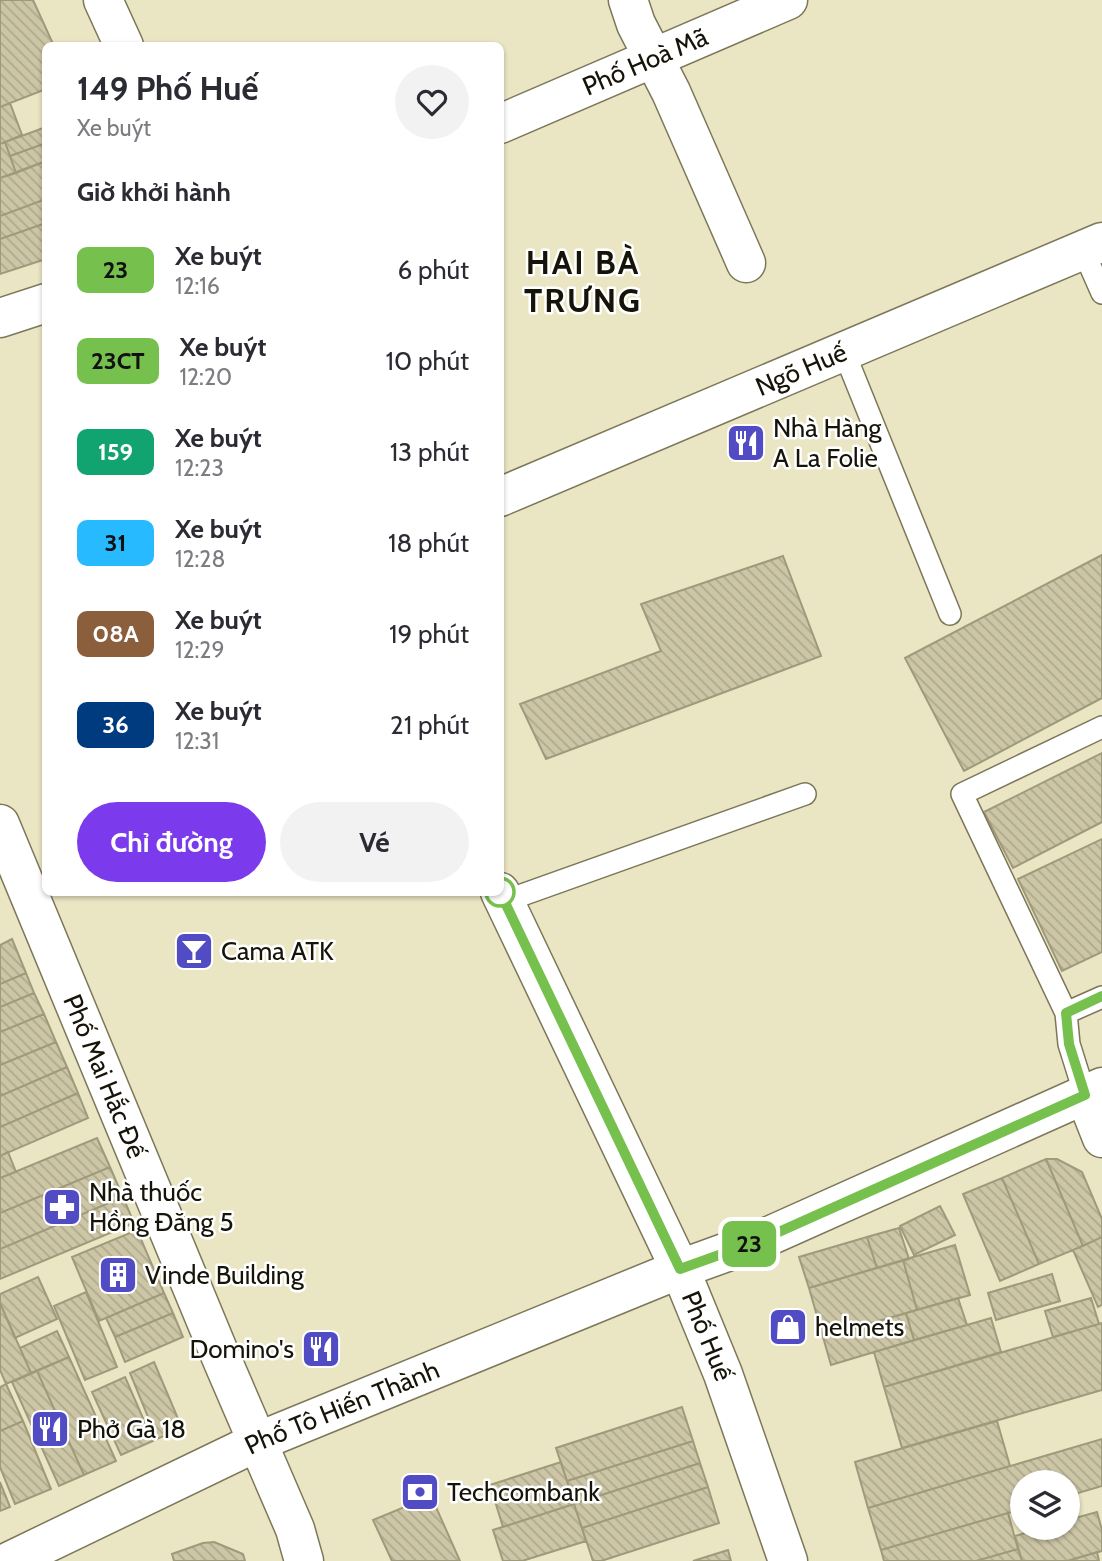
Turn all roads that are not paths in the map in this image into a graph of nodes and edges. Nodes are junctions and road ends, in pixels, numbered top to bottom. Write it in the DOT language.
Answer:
graph roads {
  1 [pos="103,0"];
  2 [pos="628,0"];
  3 [pos="788,0"];
  4 [pos="122,42"];
  5 [pos="652,58"];
  6 [pos="504,122"];
  7 [pos="1093,246"];
  8 [pos="746,263"];
  9 [pos="1102,293"];
  10 [pos="42,304"];
  11 [pos="0,318"];
  12 [pos="844,352"];
  13 [pos="504,495"];
  14 [pos="950,614"];
  15 [pos="1102,727"];
  16 [pos="805,793"];
  17 [pos="0,824"];
  18 [pos="503,897"];
  19 [pos="1102,996"];
  20 [pos="1066,1013"];
  21 [pos="1094,1091"];
  22 [pos="1102,1138"];
  23 [pos="680,1269"];
  24 [pos="257,1443"];
  25 [pos="10,1561"];
  26 [pos="304,1561"];
  27 [pos="788,1561"];
  1 -- 4 [label="street"];
  2 -- 5 [label="street"];
  3 -- 5 [label="street, Phố Hoà Mã"];
  5 -- 6 [label="street, Phố Hoà Mã"];
  5 -- 8 [label="street"];
  7 -- 9 [label="lane"];
  7 -- 12 [label="street, Ngõ Huế"];
  10 -- 11 [label="street"];
  12 -- 13 [label="street, Ngõ Huế"];
  12 -- 14 [label="lane"];
  15 -- 20 [label="lane"];
  16 -- 18 [label="lane"];
  17 -- 24 [label="street, Phố Mai Hắc Đế"];
  18 -- 23 [label="street, Phố Huế"];
  19 -- 20 [label="lane"];
  20 -- 21 [label="lane"];
  21 -- 22 [label="street"];
  21 -- 23 [label="street, Phố Tô Hiến Thành"];
  23 -- 24 [label="street, Phố Tô Hiến Thành"];
  23 -- 27 [label="street, Phố Huế"];
  24 -- 25 [label="street, Phố Tô Hiến Thành"];
  24 -- 26 [label="street, Phố Mai Hắc Đế"];
}
